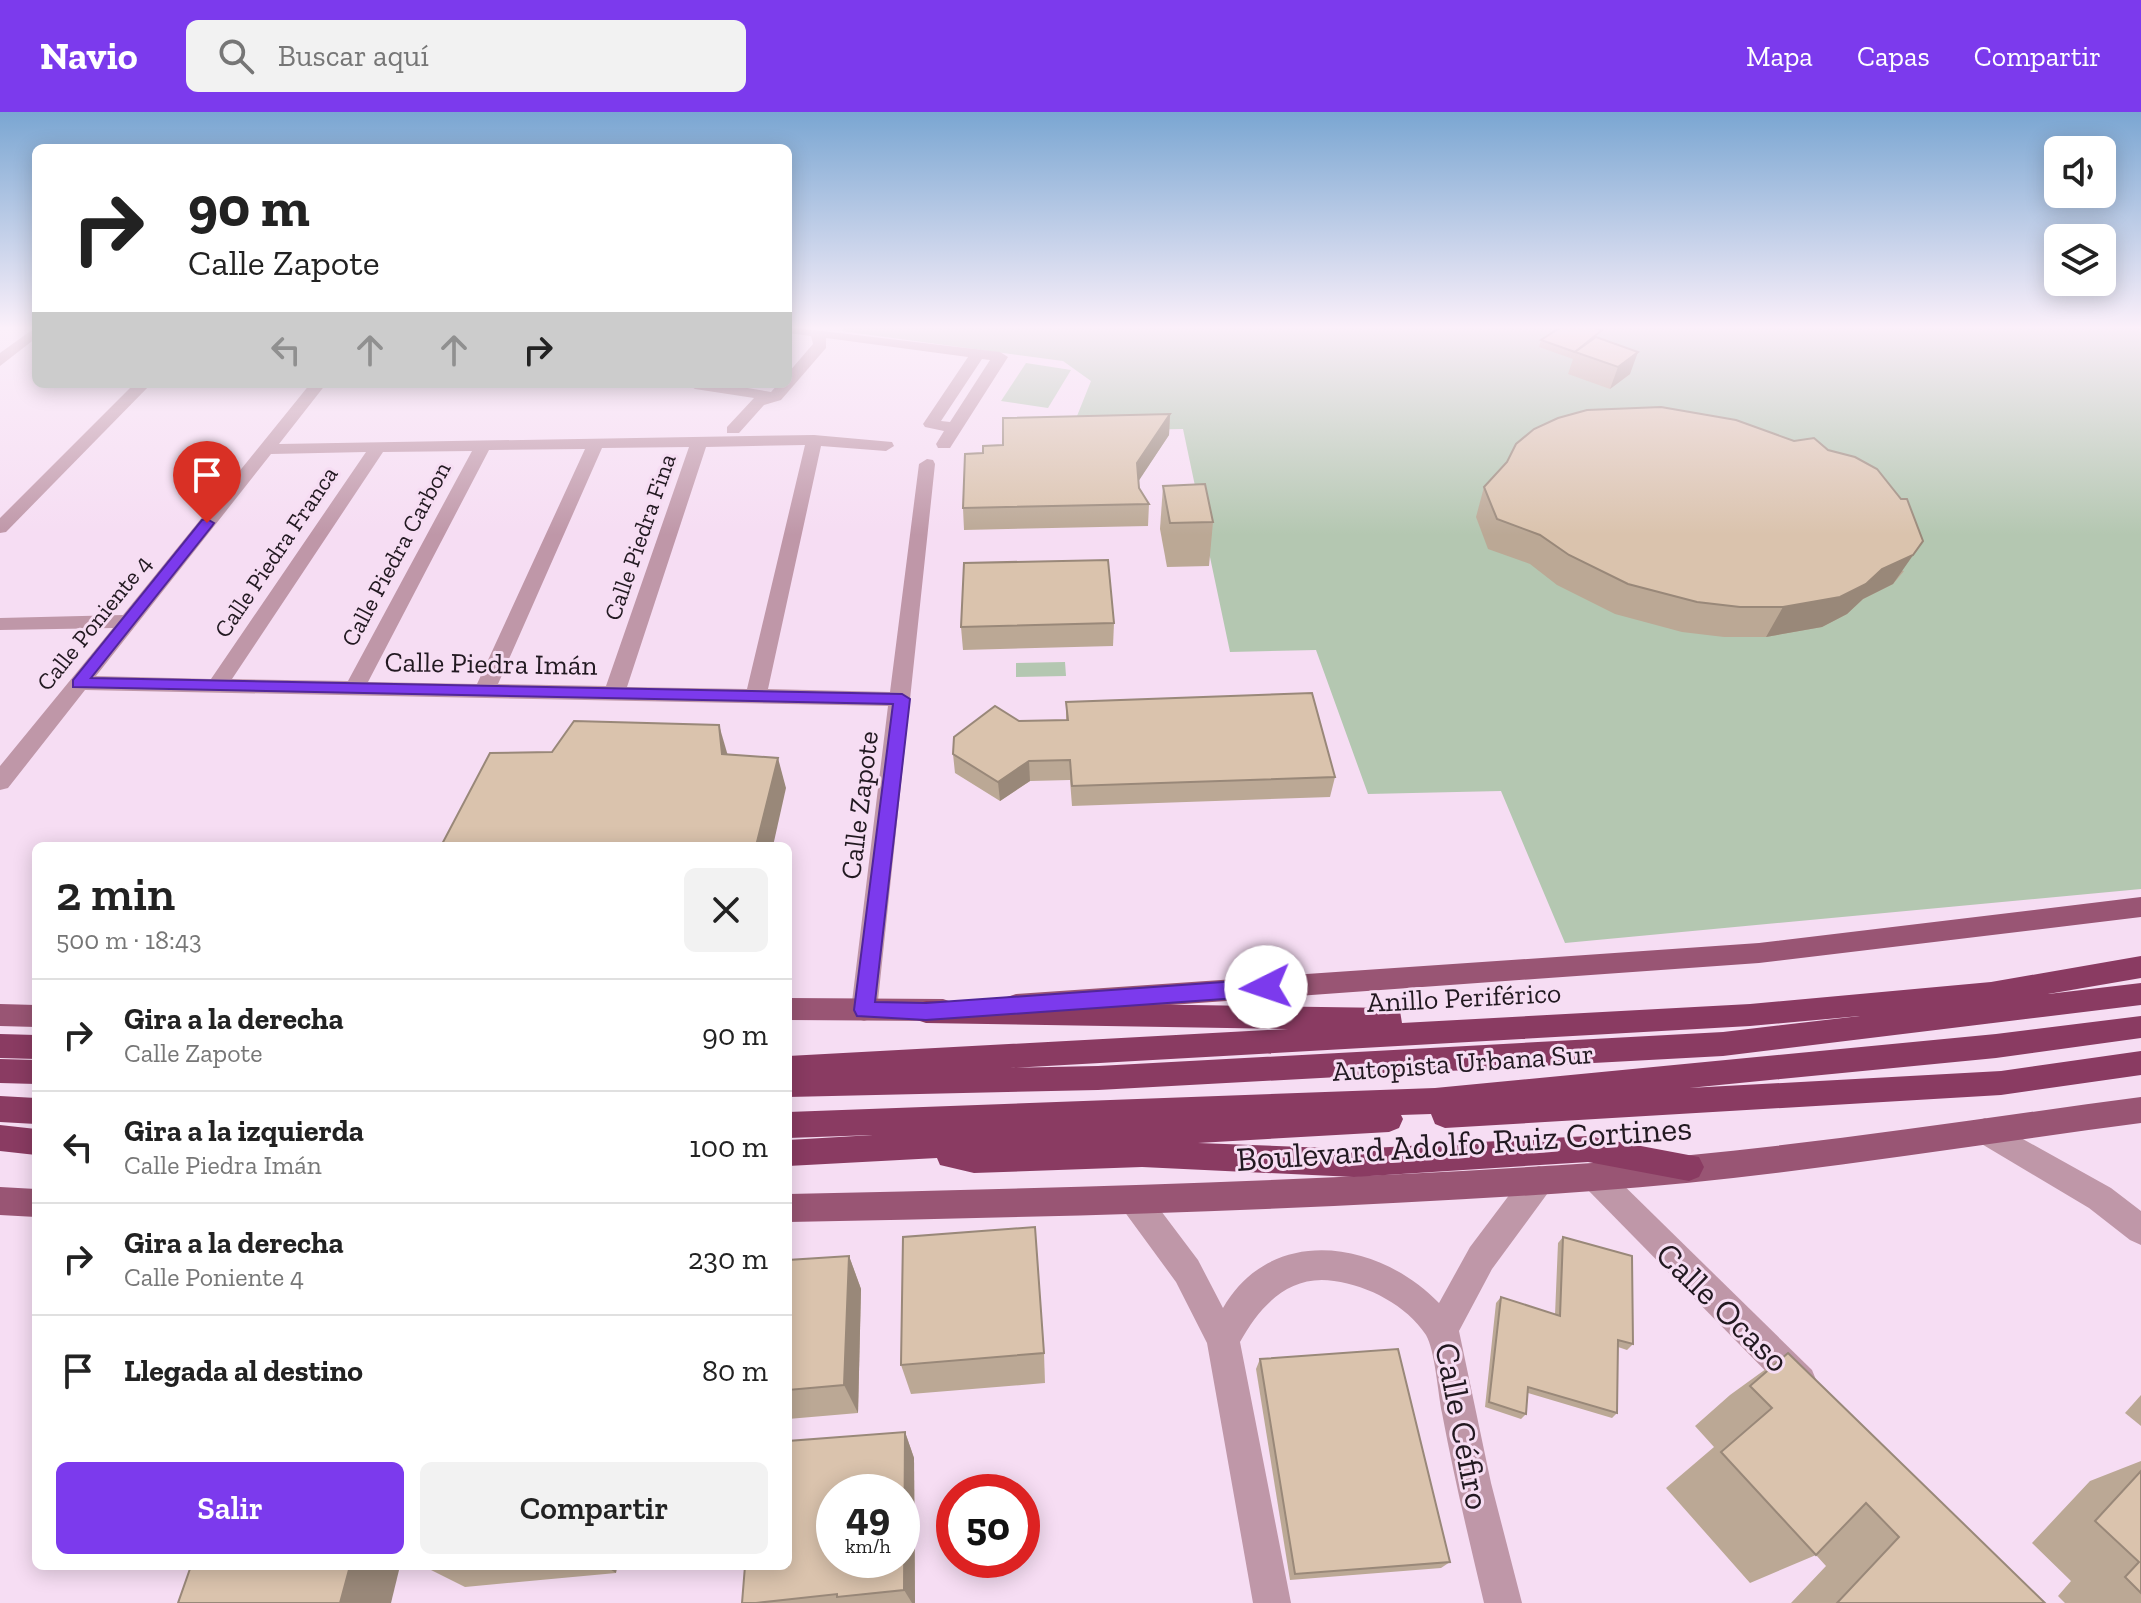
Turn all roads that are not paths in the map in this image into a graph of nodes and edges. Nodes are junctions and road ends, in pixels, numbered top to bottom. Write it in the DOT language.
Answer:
graph roads {
  1 [pos="131,397"];
  2 [pos="308,397"];
  3 [pos="767,397"];
  4 [pos="949,397"];
  5 [pos="975,397"];
  6 [pos="955,428"];
  7 [pos="733,430"];
  8 [pos="814,440"];
  9 [pos="596,443"];
  10 [pos="699,443"];
  11 [pos="484,444"];
  12 [pos="944,444"];
  13 [pos="886,446"];
  14 [pos="378,447"];
  15 [pos="266,449"];
  16 [pos="927,464"];
  17 [pos="0,528"];
  18 [pos="128,621"];
  19 [pos="0,624"];
  20 [pos="78,683"];
  21 [pos="217,686"];
  22 [pos="354,689"];
  23 [pos="484,691"];
  24 [pos="614,693"];
  25 [pos="756,696"];
  26 [pos="902,699"];
  27 [pos="0,782"];
  28 [pos="2141,907"];
  29 [pos="2141,958"];
  30 [pos="2141,967"];
  31 [pos="1991,993"];
  32 [pos="2141,994"];
  33 [pos="792,1009"];
  34 [pos="864,1010"];
  35 [pos="926,1012"];
  36 [pos="0,1015"];
  37 [pos="32,1016"];
  38 [pos="1600,1022"];
  39 [pos="2141,1027"];
  40 [pos="0,1046"];
  41 [pos="32,1047"];
  42 [pos="2141,1063"];
  43 [pos="792,1068"];
  44 [pos="0,1071"];
  45 [pos="32,1072"];
  46 [pos="792,1085"];
  47 [pos="0,1109"];
  48 [pos="2141,1110"];
  49 [pos="32,1111"];
  50 [pos="792,1125"];
  51 [pos="1985,1131"];
  52 [pos="0,1138"];
  53 [pos="32,1142"];
  54 [pos="900,1147"];
  55 [pos="792,1153"];
  56 [pos="1689,1167"];
  57 [pos="1595,1177"];
  58 [pos="1539,1180"];
  59 [pos="0,1201"];
  60 [pos="1135,1201"];
  61 [pos="32,1203"];
  62 [pos="792,1208"];
  63 [pos="2141,1230"];
  64 [pos="1442,1329"];
  65 [pos="1223,1340"];
  66 [pos="1824,1405"];
  67 [pos="1272,1603"];
  68 [pos="1503,1603"];
  1 -- 17 [label="street"];
  2 -- 15 [label="street, Calle Poniente 4"];
  3 -- 7 [label="street"];
  4 -- 6 [label="street"];
  5 -- 6 [label="street"];
  6 -- 12 [label="street"];
  8 -- 10 [label="street"];
  8 -- 13 [label="street"];
  8 -- 25 [label="street"];
  9 -- 10 [label="street"];
  9 -- 11 [label="street"];
  9 -- 23 [label="street"];
  10 -- 24 [label="street, Calle Piedra Fina"];
  11 -- 14 [label="street"];
  11 -- 22 [label="street, Calle Piedra Carbon"];
  14 -- 15 [label="street"];
  14 -- 21 [label="street, Calle Piedra Franca"];
  15 -- 18 [label="street, Calle Poniente 4"];
  16 -- 26 [label="street, Calle Zapote"];
  18 -- 19 [label="street"];
  18 -- 20 [label="street, Calle Poniente 4"];
  20 -- 21 [label="street, Calle Piedra Imán"];
  20 -- 27 [label="street, Calle Poniente 4"];
  21 -- 22 [label="street, Calle Piedra Imán"];
  22 -- 23 [label="street, Calle Piedra Imán"];
  23 -- 24 [label="street, Calle Piedra Imán"];
  24 -- 25 [label="street, Calle Piedra Imán"];
  25 -- 26 [label="street, Calle Piedra Imán"];
  26 -- 34 [label="street, Calle Zapote"];
  28 -- 35 [label="main road"];
  29 -- 31 [label="highway"];
  30 -- 31 [label="highway, Anillo Periférico"];
  31 -- 38 [label="highway, Anillo Periférico"];
  32 -- 46 [label="highway, Autopista Urbana Sur"];
  33 -- 34 [label="main road"];
  34 -- 35 [label="main road"];
  35 -- 38 [label="highway"];
  36 -- 37 [label="main road"];
  38 -- 43 [label="highway, Anillo Periférico"];
  39 -- 50 [label="highway, Autopista Urbana Sur"];
  40 -- 41 [label="highway"];
  42 -- 54 [label="highway"];
  44 -- 45 [label="highway"];
  47 -- 49 [label="highway"];
  48 -- 51 [label="main road, Boulevard Adolfo Ruiz Cortines"];
  51 -- 56 [label="main road, Boulevard Adolfo Ruiz Cortines"];
  51 -- 63 [label="street"];
  52 -- 53 [label="highway"];
  54 -- 55 [label="highway"];
  54 -- 56 [label="highway"];
  56 -- 57 [label="main road, Boulevard Adolfo Ruiz Cortines"];
  57 -- 58 [label="main road, Boulevard Adolfo Ruiz Cortines"];
  57 -- 66 [label="street, Calle Ocaso"];
  58 -- 60 [label="main road, Boulevard Adolfo Ruiz Cortines"];
  58 -- 64 [label="street, Calle Céfiro"];
  59 -- 61 [label="main road"];
  60 -- 62 [label="main road, Boulevard Adolfo Ruiz Cortines"];
  60 -- 65 [label="street"];
  64 -- 65 [label="street"];
  64 -- 68 [label="street, Calle Céfiro"];
  65 -- 67 [label="street"];
}
